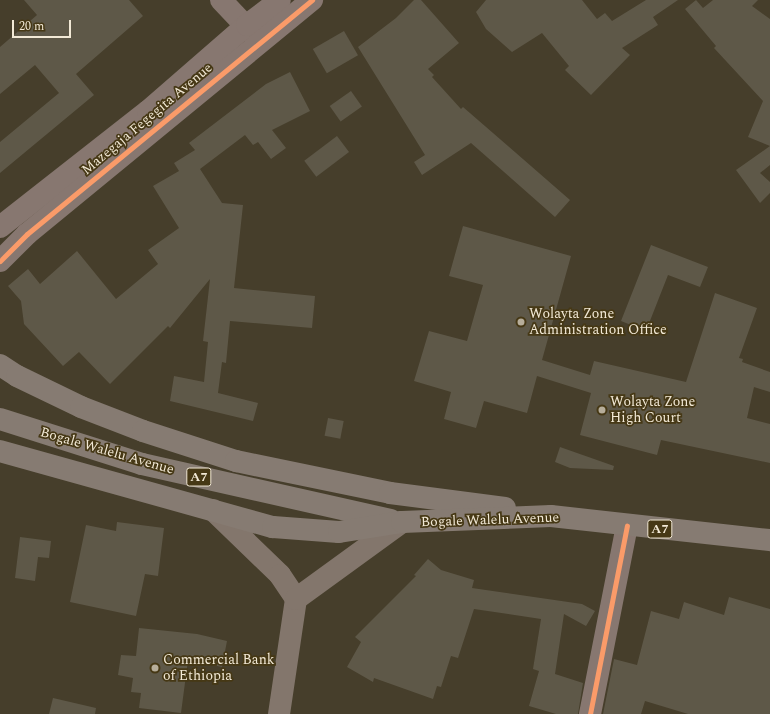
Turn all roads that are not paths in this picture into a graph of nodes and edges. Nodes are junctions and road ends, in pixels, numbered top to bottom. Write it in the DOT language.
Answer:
graph roads {
  1 [pos="221,0"];
  2 [pos="280,0"];
  3 [pos="312,0"];
  4 [pos="253,33"];
  5 [pos="0,227"];
  6 [pos="0,261"];
  7 [pos="0,364"];
  8 [pos="0,418"];
  9 [pos="0,451"];
  10 [pos="213,510"];
  11 [pos="551,516"];
  12 [pos="402,522"];
  13 [pos="627,526"];
  14 [pos="770,540"];
  15 [pos="296,599"];
  16 [pos="278,714"];
  17 [pos="590,714"];
  1 -- 4 [label="street"];
  2 -- 4 [label="street, Mazegaja Fegegita Avenue"];
  3 -- 4 [label="street, Mazegaja Fegegita Avenue"];
  4 -- 5 [label="street, Mazegaja Fegegita Avenue"];
  4 -- 6 [label="street, Mazegaja Fegegita Avenue"];
  7 -- 11 [label="highway"];
  8 -- 12 [label="highway, Bogale Walelu Avenue / A7"];
  9 -- 10 [label="highway, Bogale Walelu Avenue / A7"];
  10 -- 12 [label="highway, Bogale Walelu Avenue / A7"];
  10 -- 15 [label="main road, A7"];
  11 -- 12 [label="highway, Bogale Walelu Avenue / A7"];
  11 -- 13 [label="highway, Bogale Walelu Avenue / A7"];
  12 -- 15 [label="main road"];
  13 -- 14 [label="highway, Bogale Walelu Avenue / A7"];
  13 -- 17 [label="street"];
  15 -- 16 [label="main road"];
}
